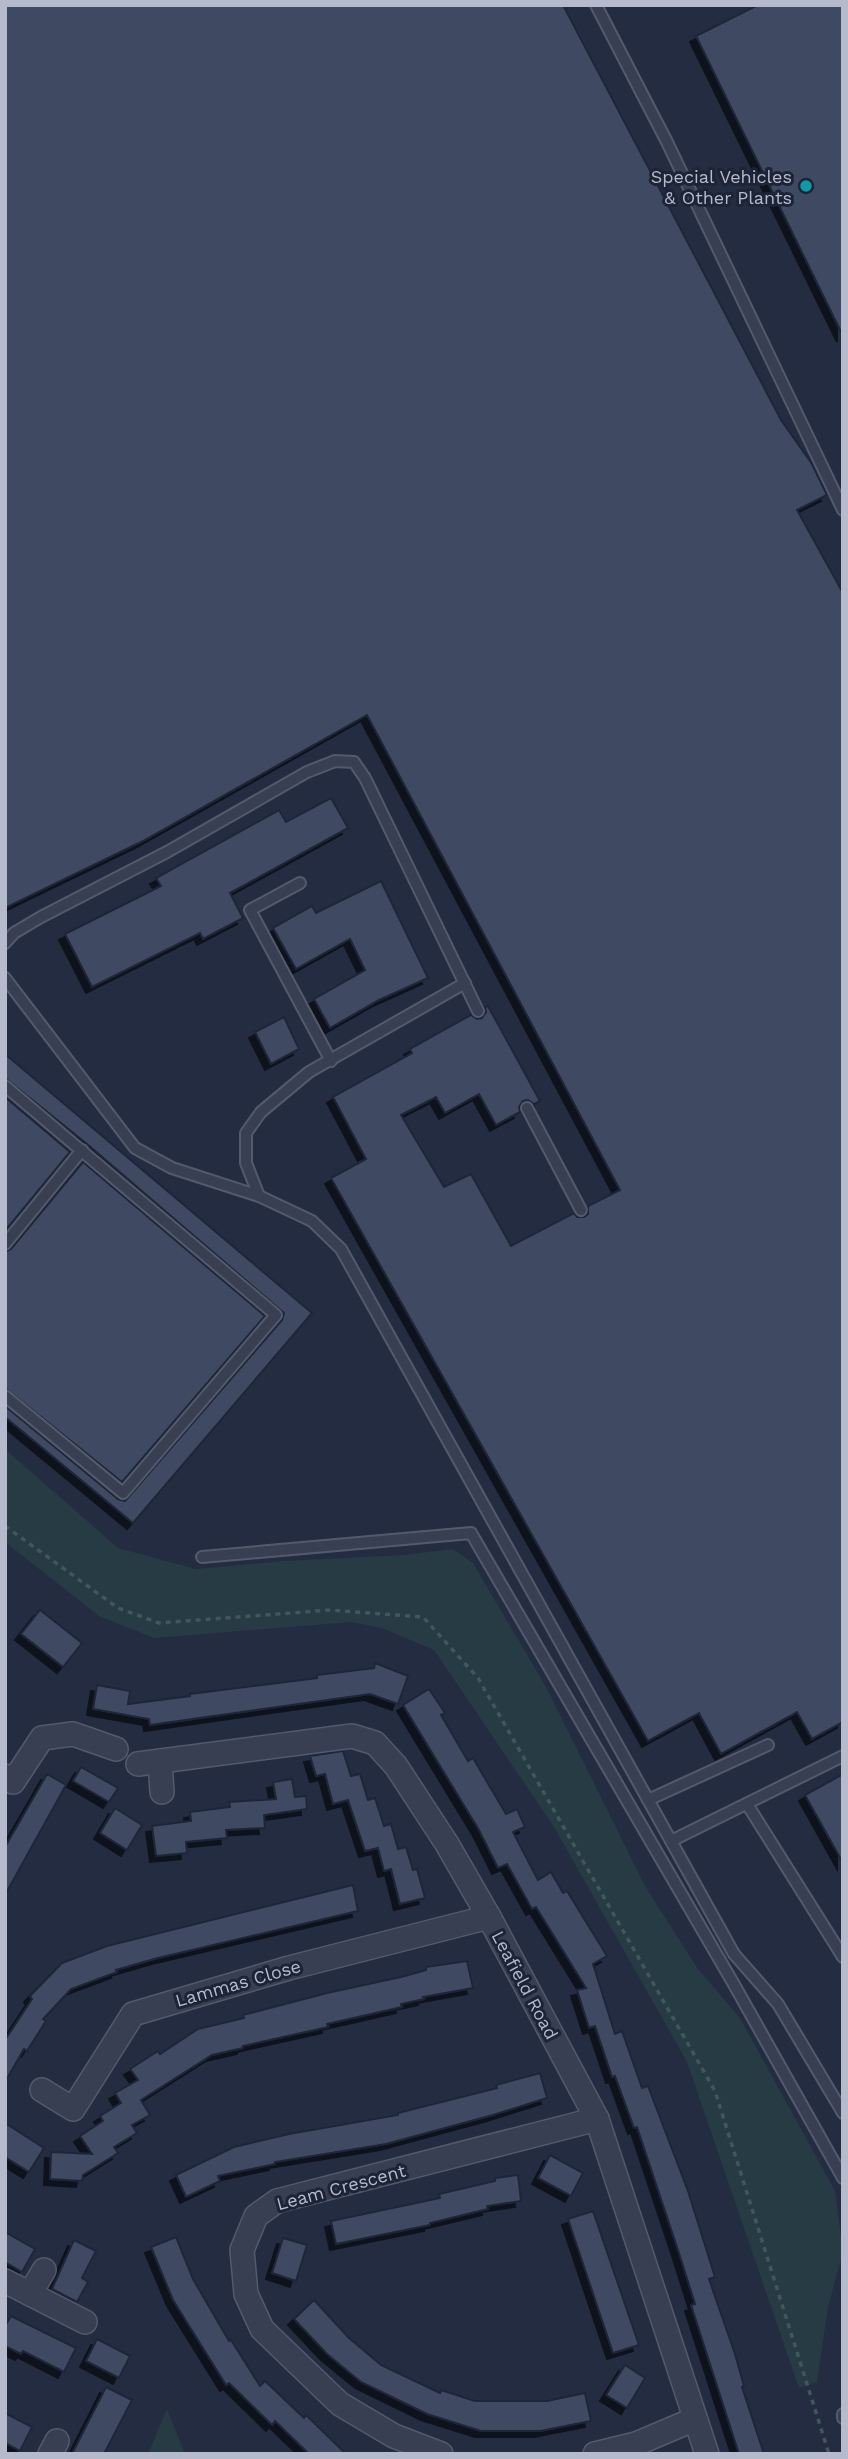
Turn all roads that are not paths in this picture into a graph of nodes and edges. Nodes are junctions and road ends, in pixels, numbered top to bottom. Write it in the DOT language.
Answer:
graph roads {
  1 [pos="596,5"];
  2 [pos="843,510"];
  3 [pos="300,883"];
  4 [pos="5,943"];
  5 [pos="5,978"];
  6 [pos="465,983"];
  7 [pos="478,1011"];
  8 [pos="331,1061"];
  9 [pos="5,1086"];
  10 [pos="527,1108"];
  11 [pos="82,1150"];
  12 [pos="259,1196"];
  13 [pos="580,1210"];
  14 [pos="5,1244"];
  15 [pos="5,1396"];
  16 [pos="201,1556"];
  17 [pos="768,1745"];
  18 [pos="116,1749"];
  19 [pos="843,1756"];
  20 [pos="8,1785"];
  21 [pos="162,1792"];
  22 [pos="648,1800"];
  23 [pos="747,1804"];
  24 [pos="671,1841"];
  25 [pos="489,1917"];
  26 [pos="843,1957"];
  27 [pos="42,2090"];
  28 [pos="843,2113"];
  29 [pos="597,2119"];
  30 [pos="843,2178"];
  31 [pos="44,2270"];
  32 [pos="5,2281"];
  33 [pos="30,2294"];
  34 [pos="85,2322"];
  35 [pos="695,2419"];
  36 [pos="442,2454"];
  37 [pos="595,2454"];
  38 [pos="707,2454"];
  1 -- 2 [label="lane"];
  3 -- 8 [label="lane"];
  4 -- 6 [label="lane"];
  5 -- 12 [label="lane"];
  6 -- 7 [label="lane"];
  6 -- 8 [label="lane"];
  8 -- 12 [label="lane"];
  9 -- 11 [label="lane"];
  10 -- 13 [label="lane"];
  11 -- 14 [label="lane"];
  11 -- 15 [label="lane"];
  12 -- 22 [label="lane"];
  16 -- 30 [label="lane"];
  17 -- 22 [label="lane"];
  18 -- 20 [label="street"];
  19 -- 23 [label="lane"];
  21 -- 25 [label="street, Leafield Road"];
  22 -- 24 [label="lane"];
  23 -- 24 [label="lane"];
  23 -- 26 [label="lane"];
  24 -- 28 [label="lane"];
  25 -- 27 [label="street, Lammas Close"];
  25 -- 29 [label="street, Leafield Road"];
  29 -- 35 [label="street, Leafield Road"];
  29 -- 36 [label="street, Leam Crescent"];
  31 -- 33 [label="street"];
  32 -- 33 [label="street"];
  33 -- 34 [label="street"];
  35 -- 37 [label="street"];
  35 -- 38 [label="street, Leafield Road"];
}
